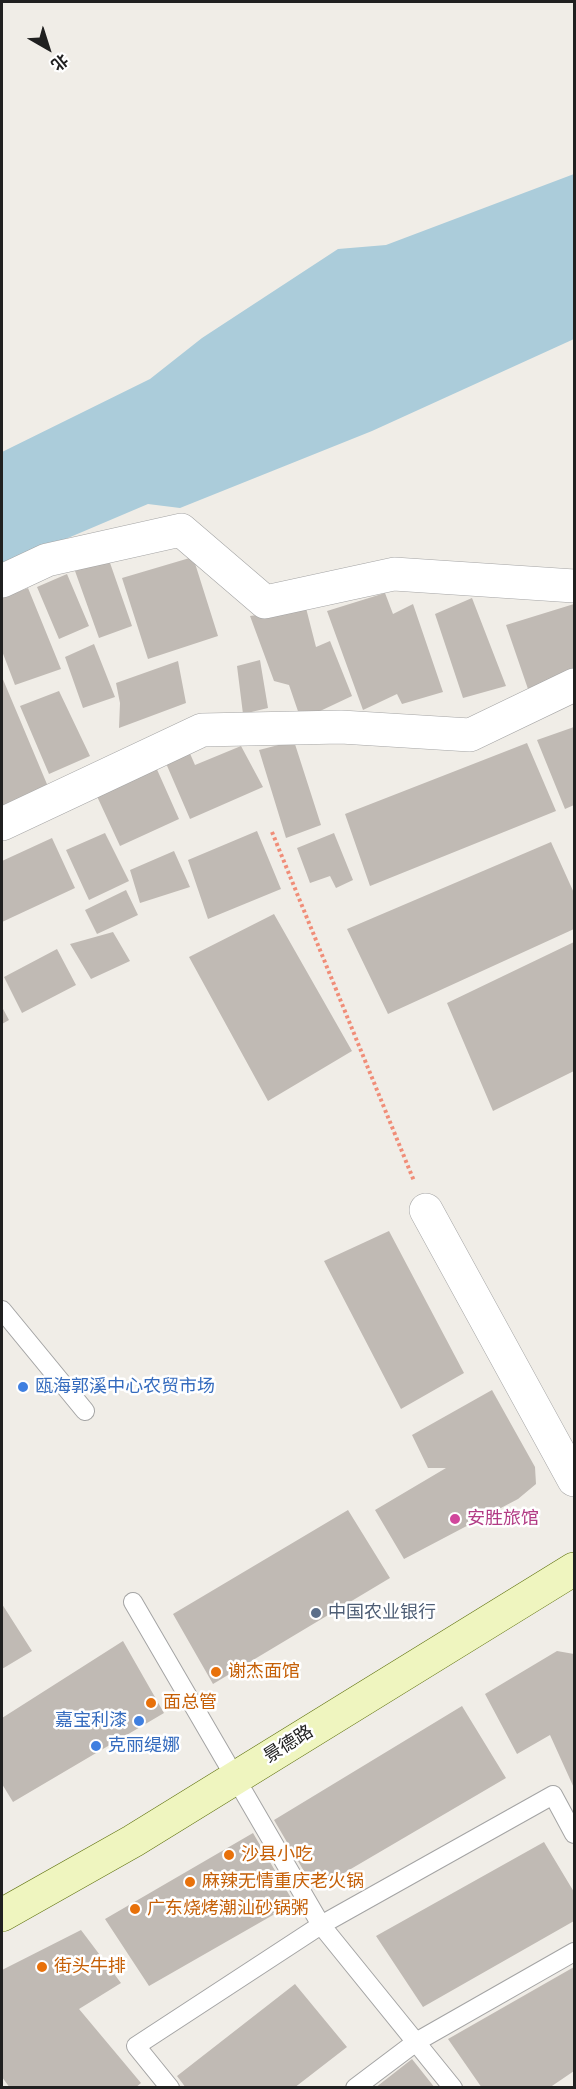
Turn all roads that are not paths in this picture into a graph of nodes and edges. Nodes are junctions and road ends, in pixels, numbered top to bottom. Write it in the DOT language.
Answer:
graph roads {
  1 [pos="2,581"];
  2 [pos="574,586"];
  3 [pos="574,685"];
  4 [pos="2,824"];
  5 [pos="426,1210"];
  6 [pos="2,1310"];
  7 [pos="85,1411"];
  8 [pos="574,1480"];
  9 [pos="574,1569"];
  10 [pos="133,1602"];
  11 [pos="236,1777"];
  12 [pos="574,1834"];
  13 [pos="2,1915"];
  14 [pos="321,1925"];
  15 [pos="574,1952"];
  16 [pos="416,2042"];
  17 [pos="170,2088"];
  18 [pos="354,2088"];
  19 [pos="453,2088"];
  1 -- 2 [label="street"];
  3 -- 4 [label="street"];
  5 -- 8 [label="street"];
  6 -- 7 [label="lane"];
  9 -- 11 [label="main road, 景德路"];
  10 -- 11 [label="lane"];
  11 -- 13 [label="main road, 景德路"];
  11 -- 14 [label="lane"];
  12 -- 14 [label="lane"];
  14 -- 16 [label="lane"];
  14 -- 17 [label="lane"];
  15 -- 16 [label="lane"];
  16 -- 18 [label="lane"];
  16 -- 19 [label="lane"];
}
